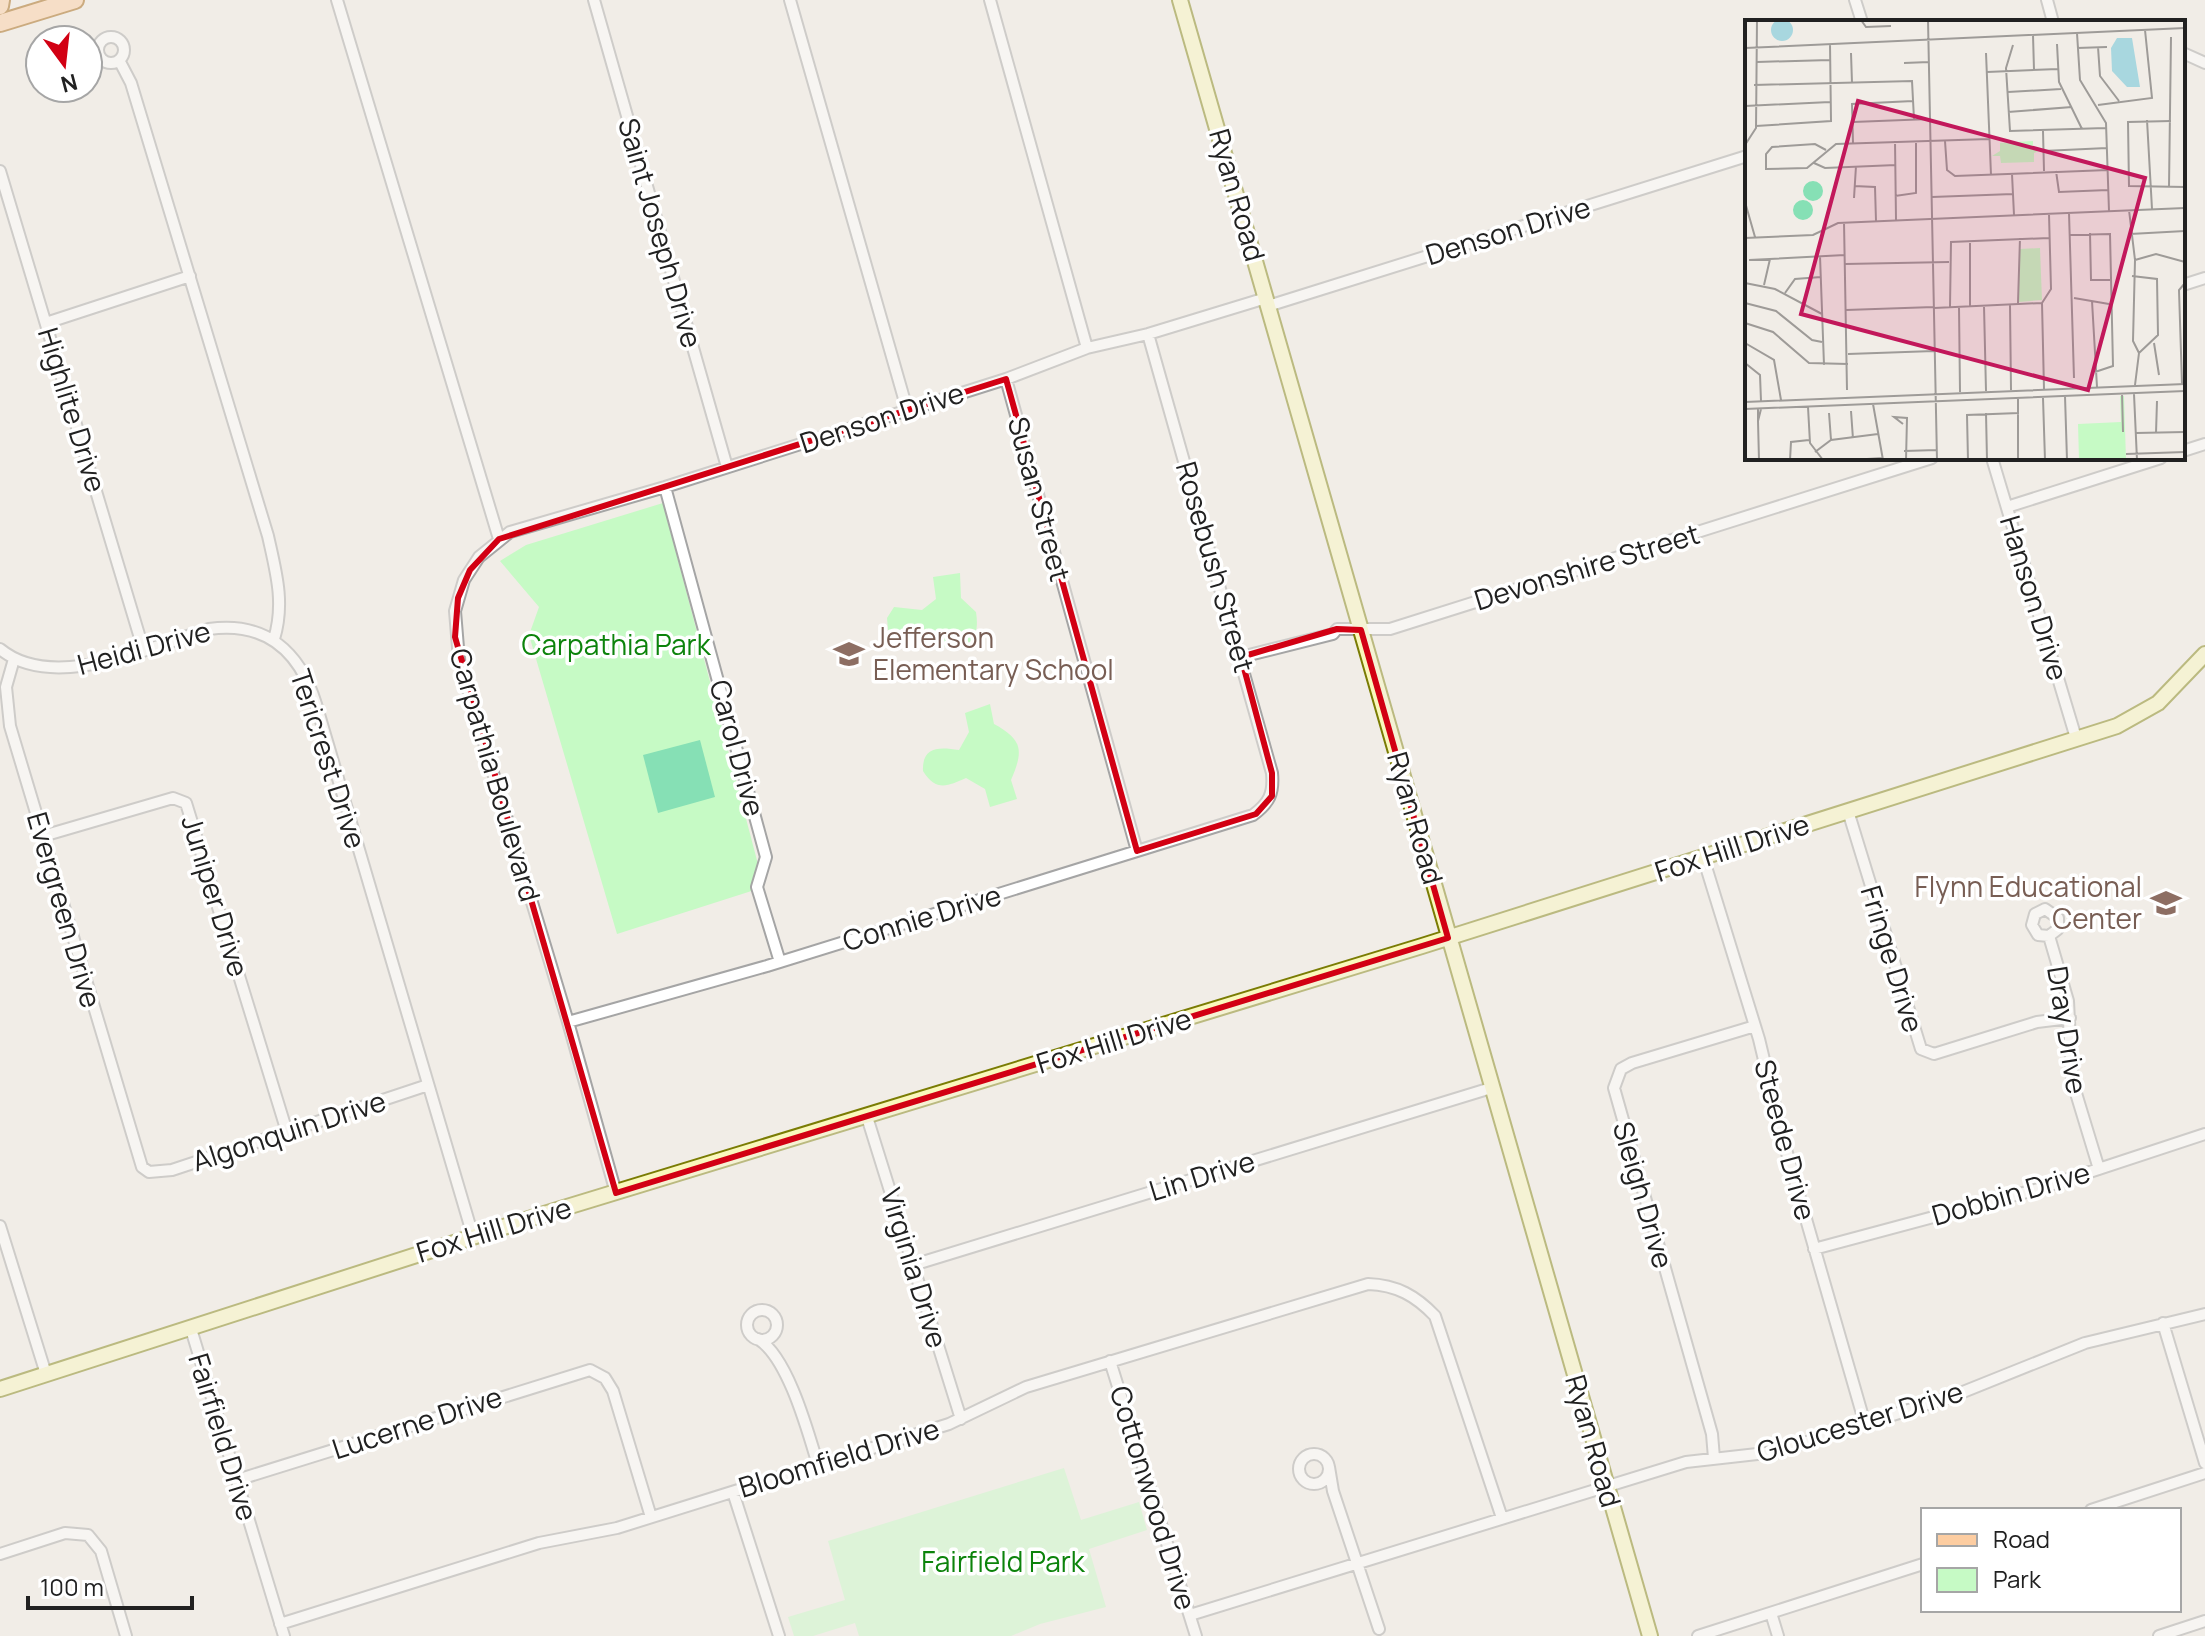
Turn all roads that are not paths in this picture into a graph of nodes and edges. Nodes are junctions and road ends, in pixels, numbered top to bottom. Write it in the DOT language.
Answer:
graph roads {
  1 [pos="75,0"];
  2 [pos="337,0"];
  3 [pos="594,0"];
  4 [pos="790,0"];
  5 [pos="990,0"];
  6 [pos="1180,0"];
  7 [pos="1855,0"];
  8 [pos="2047,0"];
  9 [pos="1861,20"];
  10 [pos="2052,20"];
  11 [pos="0,23"];
  12 [pos="2185,54"];
  13 [pos="119,60"];
  14 [pos="2205,63"];
  15 [pos="1745,157"];
  16 [pos="0,171"];
  17 [pos="190,276"];
  18 [pos="2205,278"];
  19 [pos="2185,284"];
  20 [pos="1267,302"];
  21 [pos="46,323"];
  22 [pos="1148,334"];
  23 [pos="1087,348"];
  24 [pos="1006,379"];
  25 [pos="907,409"];
  26 [pos="2205,444"];
  27 [pos="2185,450"];
  28 [pos="1926,460"];
  29 [pos="1993,460"];
  30 [pos="2155,460"];
  31 [pos="727,467"];
  32 [pos="665,487"];
  33 [pos="2007,507"];
  34 [pos="499,539"];
  35 [pos="1361,630"];
  36 [pos="274,639"];
  37 [pos="143,648"];
  38 [pos="0,649"];
  39 [pos="2205,654"];
  40 [pos="1241,657"];
  41 [pos="14,659"];
  42 [pos="2076,738"];
  43 [pos="1269,801"];
  44 [pos="1848,811"];
  45 [pos="43,836"];
  46 [pos="1137,851"];
  47 [pos="1703,857"];
  48 [pos="2049,936"];
  49 [pos="1448,938"];
  50 [pos="780,962"];
  51 [pos="2070,1018"];
  52 [pos="568,1022"];
  53 [pos="1755,1026"];
  54 [pos="428,1085"];
  55 [pos="1491,1088"];
  56 [pos="867,1117"];
  57 [pos="287,1132"];
  58 [pos="2205,1134"];
  59 [pos="2099,1169"];
  60 [pos="149,1172"];
  61 [pos="616,1193"];
  62 [pos="0,1226"];
  63 [pos="473,1236"];
  64 [pos="1814,1249"];
  65 [pos="913,1265"];
  66 [pos="2205,1314"];
  67 [pos="2163,1323"];
  68 [pos="191,1329"];
  69 [pos="775,1332"];
  70 [pos="758,1339"];
  71 [pos="773,1351"];
  72 [pos="1110,1361"];
  73 [pos="46,1374"];
  74 [pos="0,1389"];
  75 [pos="961,1419"];
  76 [pos="1865,1424"];
  77 [pos="1714,1458"];
  78 [pos="2205,1463"];
  79 [pos="818,1465"];
  80 [pos="1329,1467"];
  81 [pos="2205,1473"];
  82 [pos="237,1480"];
  83 [pos="1309,1483"];
  84 [pos="1606,1486"];
  85 [pos="1333,1491"];
  86 [pos="733,1492"];
  87 [pos="2097,1508"];
  88 [pos="651,1517"];
  89 [pos="1502,1518"];
  90 [pos="0,1554"];
  91 [pos="1358,1563"];
  92 [pos="1921,1565"];
  93 [pos="1771,1613"];
  94 [pos="1190,1615"];
  95 [pos="2205,1621"];
  96 [pos="280,1624"];
  97 [pos="1379,1629"];
  98 [pos="126,1636"];
  99 [pos="284,1636"];
  100 [pos="778,1636"];
  101 [pos="1196,1636"];
  102 [pos="1650,1636"];
  103 [pos="1698,1636"];
  104 [pos="1778,1636"];
  105 [pos="2159,1636"];
  1 -- 11 [label="main road"];
  2 -- 34 [label="street"];
  3 -- 31 [label="street, Saint Joseph Drive"];
  4 -- 25 [label="street"];
  5 -- 23 [label="street"];
  6 -- 20 [label="street, Ryan Road"];
  7 -- 9 [label="street"];
  8 -- 10 [label="street"];
  12 -- 14 [label="street"];
  13 -- 17 [label="street, Tericrest Drive"];
  15 -- 20 [label="street, Denson Drive"];
  16 -- 21 [label="street, Highlite Drive"];
  17 -- 21 [label="street"];
  17 -- 36 [label="street, Tericrest Drive"];
  18 -- 19 [label="street"];
  20 -- 22 [label="street, Denson Drive"];
  20 -- 35 [label="street, Ryan Road"];
  21 -- 37 [label="street, Highlite Drive"];
  22 -- 23 [label="street, Denson Drive"];
  22 -- 40 [label="street, Rosebush Street"];
  23 -- 24 [label="street, Denson Drive"];
  24 -- 25 [label="street, Denson Drive"];
  24 -- 46 [label="street, Susan Street"];
  25 -- 31 [label="street, Denson Drive"];
  26 -- 27 [label="street"];
  28 -- 35 [label="street, Devonshire Street"];
  29 -- 33 [label="street, Hanson Drive"];
  30 -- 33 [label="street"];
  31 -- 32 [label="street, Denson Drive"];
  32 -- 34 [label="street, Denson Drive"];
  32 -- 50 [label="street, Carol Drive"];
  33 -- 42 [label="street, Hanson Drive"];
  34 -- 52 [label="street, Carpathia Boulevard"];
  35 -- 40 [label="street, Devonshire Street"];
  35 -- 49 [label="street, Ryan Road"];
  36 -- 37 [label="street, Heidi Drive"];
  36 -- 54 [label="street, Tericrest Drive"];
  37 -- 41 [label="street, Heidi Drive"];
  38 -- 41 [label="street"];
  39 -- 42 [label="street, Fox Hill Drive"];
  40 -- 43 [label="street, Rosebush Street"];
  41 -- 45 [label="street, Evergreen Drive"];
  42 -- 44 [label="street, Fox Hill Drive"];
  43 -- 46 [label="street, Connie Drive"];
  44 -- 47 [label="street, Fox Hill Drive"];
  44 -- 51 [label="street, Fringe Drive"];
  45 -- 57 [label="street, Juniper Drive"];
  45 -- 60 [label="street, Evergreen Drive"];
  46 -- 50 [label="street, Connie Drive"];
  47 -- 49 [label="street, Fox Hill Drive"];
  47 -- 53 [label="street, Steede Drive"];
  48 -- 51 [label="street, Dray Drive"];
  49 -- 55 [label="street, Ryan Road"];
  49 -- 56 [label="street, Fox Hill Drive"];
  50 -- 52 [label="street, Connie Drive"];
  51 -- 59 [label="street, Dray Drive"];
  52 -- 61 [label="street, Carpathia Boulevard"];
  53 -- 64 [label="street, Steede Drive"];
  53 -- 77 [label="street, Sleigh Drive"];
  54 -- 57 [label="street, Algonquin Drive"];
  54 -- 63 [label="street, Tericrest Drive"];
  55 -- 65 [label="street, Lin Drive"];
  55 -- 84 [label="street, Ryan Road"];
  56 -- 61 [label="street, Fox Hill Drive"];
  56 -- 65 [label="street, Virginia Drive"];
  57 -- 60 [label="street, Algonquin Drive"];
  58 -- 59 [label="street, Dobbin Drive"];
  59 -- 64 [label="street, Dobbin Drive"];
  61 -- 63 [label="street, Fox Hill Drive"];
  62 -- 73 [label="street"];
  63 -- 68 [label="street, Fox Hill Drive"];
  64 -- 76 [label="street, Steede Drive"];
  65 -- 75 [label="street, Virginia Drive"];
  66 -- 67 [label="street, Gloucester Drive"];
  67 -- 76 [label="street, Gloucester Drive"];
  67 -- 78 [label="street"];
  68 -- 73 [label="street, Fox Hill Drive"];
  68 -- 82 [label="street, Fairfield Drive"];
  69 -- 70 [label="street"];
  69 -- 70 [label="street"];
  69 -- 71 [label="street"];
  70 -- 71 [label="street"];
  71 -- 79 [label="street"];
  72 -- 75 [label="street, Bloomfield Drive"];
  72 -- 89 [label="street, Bloomfield Drive"];
  72 -- 94 [label="street, Cottonwood Drive"];
  73 -- 74 [label="street, Fox Hill Drive"];
  75 -- 79 [label="street, Bloomfield Drive"];
  76 -- 77 [label="street, Gloucester Drive"];
  77 -- 84 [label="street, Gloucester Drive"];
  79 -- 86 [label="street, Bloomfield Drive"];
  80 -- 83 [label="street"];
  80 -- 83 [label="street"];
  80 -- 85 [label="street"];
  81 -- 87 [label="street"];
  82 -- 88 [label="street, Lucerne Drive"];
  82 -- 96 [label="street, Fairfield Drive"];
  83 -- 85 [label="street"];
  84 -- 89 [label="street, Gloucester Drive"];
  84 -- 102 [label="street, Ryan Road"];
  85 -- 91 [label="street"];
  86 -- 88 [label="street, Bloomfield Drive"];
  86 -- 100 [label="street"];
  88 -- 96 [label="street, Bloomfield Drive"];
  89 -- 91 [label="street, Gloucester Drive"];
  90 -- 98 [label="street"];
  91 -- 94 [label="street, Gloucester Drive"];
  91 -- 97 [label="street"];
  92 -- 93 [label="street"];
  93 -- 103 [label="street"];
  93 -- 104 [label="street"];
  94 -- 101 [label="street, Cottonwood Drive"];
  95 -- 105 [label="street"];
  96 -- 99 [label="street, Fairfield Drive"];
}
